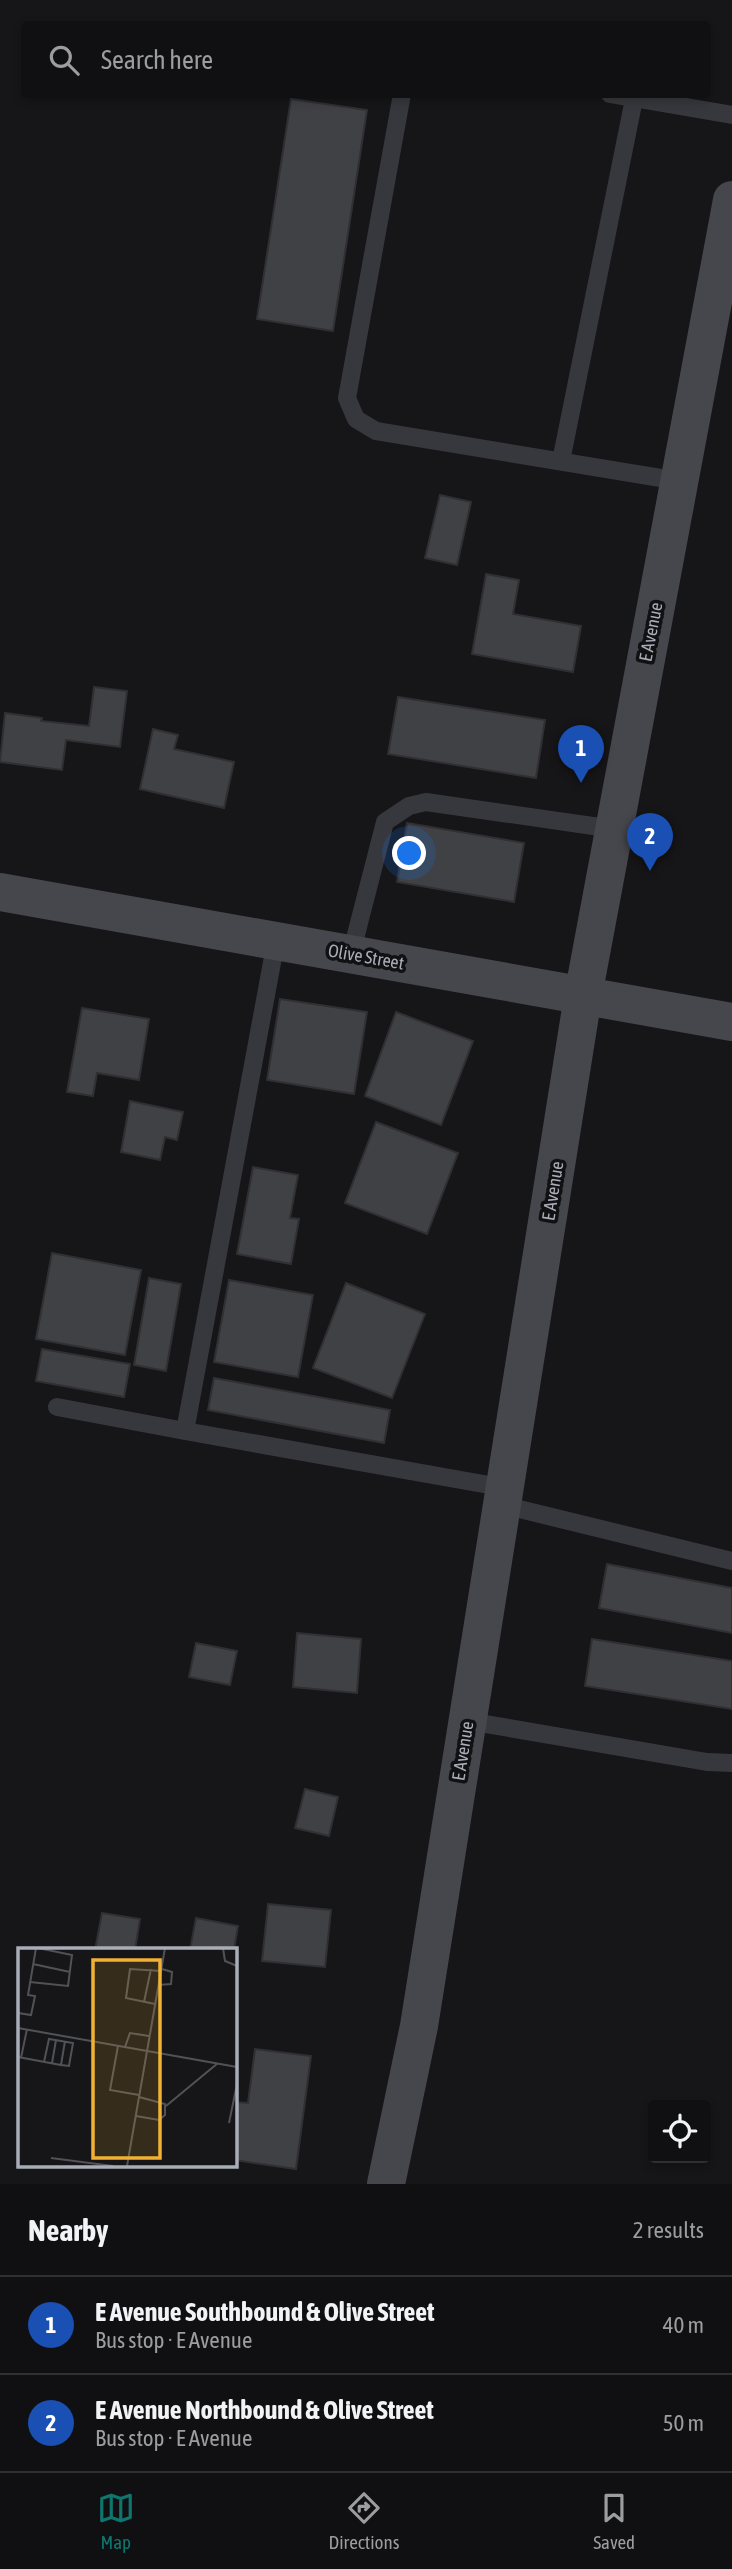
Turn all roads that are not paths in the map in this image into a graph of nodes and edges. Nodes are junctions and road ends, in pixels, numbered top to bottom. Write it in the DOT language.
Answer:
graph roads {
  1 [pos="401,98"];
  2 [pos="629,98"];
  3 [pos="634,99"];
  4 [pos="732,116"];
  5 [pos="732,200"];
  6 [pos="725,273"];
  7 [pos="561,461"];
  8 [pos="679,481"];
  9 [pos="614,829"];
  10 [pos="0,892"];
  11 [pos="276,941"];
  12 [pos="351,954"];
  13 [pos="583,996"];
  14 [pos="732,1022"];
  15 [pos="57,1407"];
  16 [pos="185,1431"];
  17 [pos="504,1497"];
  18 [pos="732,1561"];
  19 [pos="468,1721"];
  20 [pos="732,1763"];
  21 [pos="386,2184"];
  1 -- 7 [label="lane"];
  2 -- 3 [label="lane"];
  3 -- 4 [label="lane"];
  3 -- 7 [label="lane"];
  5 -- 6 [label="street, E Avenue"];
  6 -- 8 [label="street, E Avenue"];
  7 -- 8 [label="lane"];
  8 -- 9 [label="street, E Avenue"];
  9 -- 12 [label="lane"];
  9 -- 13 [label="street, E Avenue"];
  10 -- 11 [label="street, Olive Street"];
  11 -- 12 [label="street, Olive Street"];
  11 -- 16 [label="lane"];
  12 -- 13 [label="street, Olive Street"];
  13 -- 14 [label="street, Olive Street"];
  13 -- 17 [label="street, E Avenue"];
  15 -- 16 [label="lane"];
  16 -- 17 [label="lane"];
  17 -- 18 [label="lane"];
  17 -- 19 [label="street, E Avenue"];
  19 -- 20 [label="lane"];
  19 -- 21 [label="street, E Avenue"];
}
